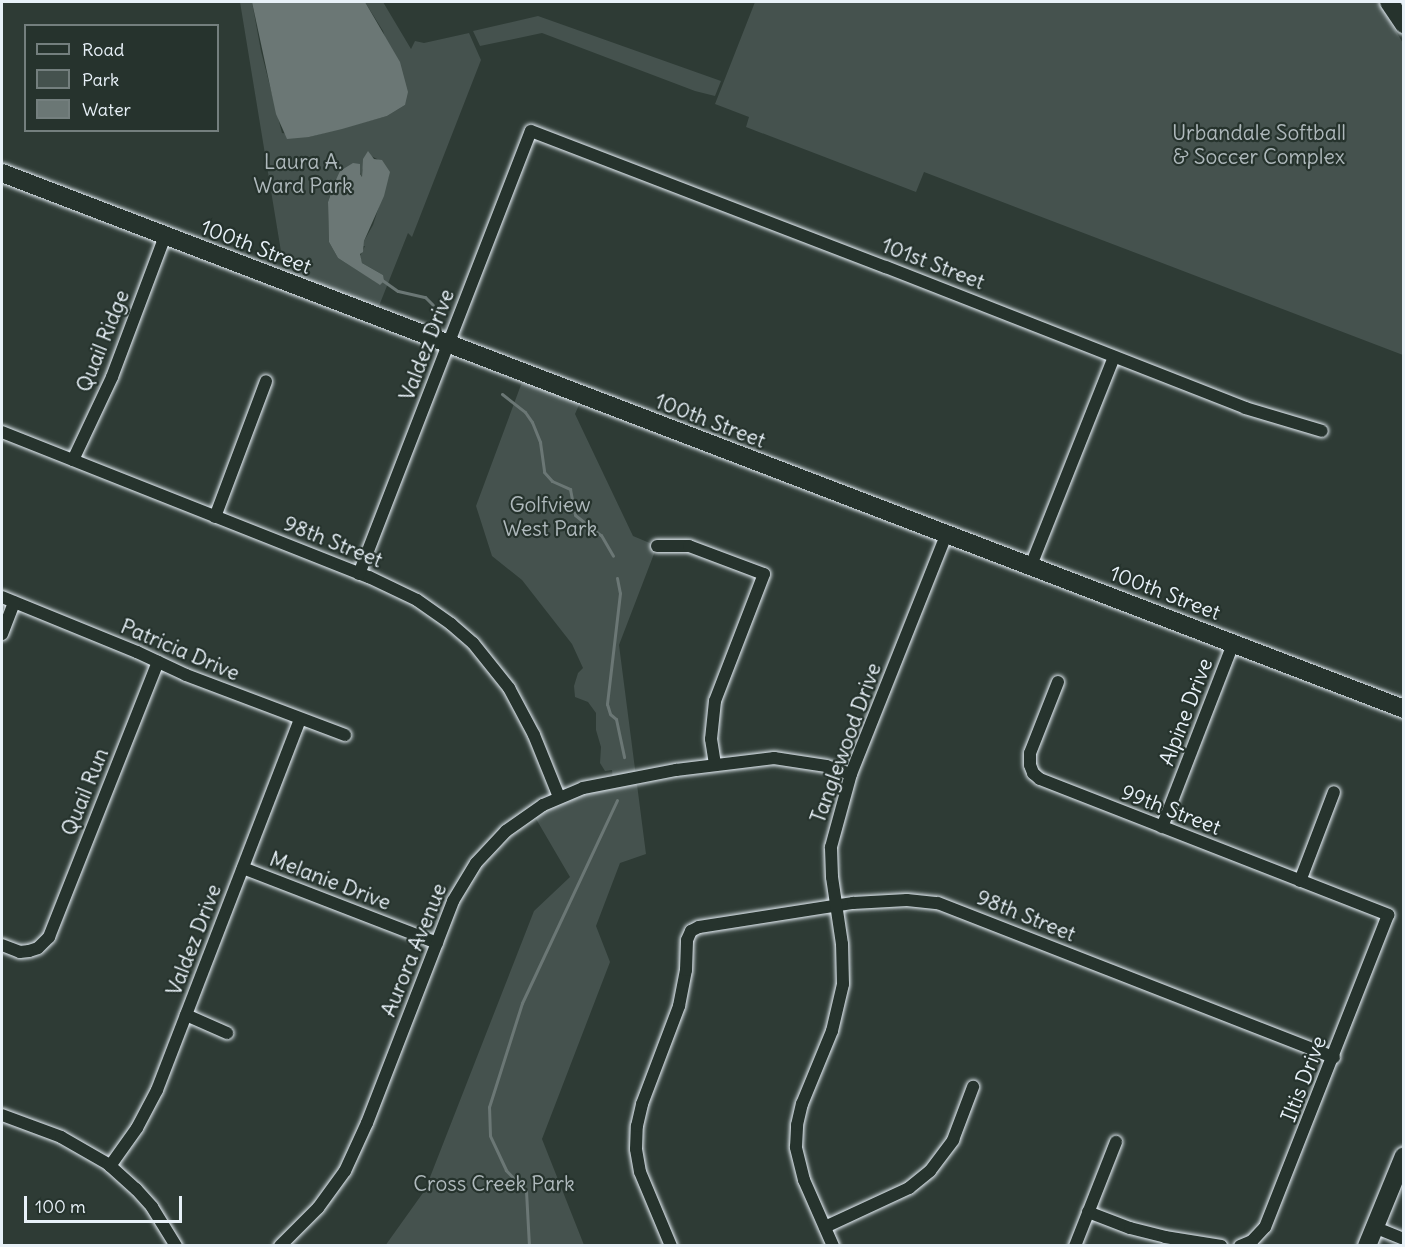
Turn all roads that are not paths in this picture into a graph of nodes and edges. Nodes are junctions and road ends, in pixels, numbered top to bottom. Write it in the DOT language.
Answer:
graph roads {
  1 [pos="1389,2"];
  2 [pos="1404,24"];
  3 [pos="531,131"];
  4 [pos="2,173"];
  5 [pos="165,236"];
  6 [pos="448,344"];
  7 [pos="1114,357"];
  8 [pos="266,381"];
  9 [pos="1322,430"];
  10 [pos="2,432"];
  11 [pos="73,460"];
  12 [pos="215,517"];
  13 [pos="946,535"];
  14 [pos="657,546"];
  15 [pos="1030,568"];
  16 [pos="359,574"];
  17 [pos="2,597"];
  18 [pos="14,602"];
  19 [pos="2,634"];
  20 [pos="1233,644"];
  21 [pos="158,662"];
  22 [pos="1058,682"];
  23 [pos="1404,709"];
  24 [pos="300,720"];
  25 [pos="345,735"];
  26 [pos="715,765"];
  27 [pos="851,774"];
  28 [pos="1334,792"];
  29 [pos="559,797"];
  30 [pos="1162,827"];
  31 [pos="243,868"];
  32 [pos="1300,881"];
  33 [pos="837,906"];
  34 [pos="1388,915"];
  35 [pos="437,943"];
  36 [pos="2,945"];
  37 [pos="186,1015"];
  38 [pos="227,1033"];
  39 [pos="1334,1057"];
  40 [pos="973,1087"];
  41 [pos="2,1115"];
  42 [pos="1116,1142"];
  43 [pos="1404,1155"];
  44 [pos="110,1166"];
  45 [pos="1404,1186"];
  46 [pos="1088,1212"];
  47 [pos="825,1227"];
  48 [pos="1380,1235"];
  49 [pos="1404,1239"];
  50 [pos="176,1245"];
  51 [pos="280,1245"];
  52 [pos="671,1245"];
  53 [pos="833,1245"];
  54 [pos="1075,1245"];
  55 [pos="1221,1245"];
  56 [pos="1240,1245"];
  57 [pos="1367,1245"];
  1 -- 2 [label="street"];
  3 -- 6 [label="street, Valdez Drive"];
  3 -- 7 [label="street, 101st Street"];
  4 -- 5 [label="street, 100th Street"];
  5 -- 6 [label="street, 100th Street"];
  5 -- 11 [label="street, Quail Ridge"];
  6 -- 13 [label="street, 100th Street"];
  6 -- 16 [label="street, Valdez Drive"];
  7 -- 9 [label="street, 101st Street"];
  7 -- 15 [label="street"];
  8 -- 12 [label="street"];
  10 -- 11 [label="street, 98th Street"];
  11 -- 12 [label="street, 98th Street"];
  12 -- 16 [label="street, 98th Street"];
  13 -- 15 [label="street, 100th Street"];
  13 -- 27 [label="street, Tanglewood Drive"];
  14 -- 26 [label="street"];
  15 -- 20 [label="street, 100th Street"];
  16 -- 29 [label="street, 98th Street"];
  17 -- 18 [label="street, Patricia Drive"];
  18 -- 19 [label="street"];
  18 -- 21 [label="street, Patricia Drive"];
  20 -- 23 [label="street, 100th Street"];
  20 -- 30 [label="street, Alpine Drive"];
  21 -- 24 [label="street, Patricia Drive"];
  21 -- 36 [label="street, Quail Run"];
  22 -- 30 [label="street, 99th Street"];
  24 -- 25 [label="street, Patricia Drive"];
  24 -- 31 [label="street, Valdez Drive"];
  26 -- 27 [label="street, Aurora Avenue"];
  26 -- 29 [label="street, Aurora Avenue"];
  27 -- 33 [label="street, Tanglewood Drive"];
  28 -- 32 [label="street"];
  29 -- 35 [label="street, Aurora Avenue"];
  30 -- 32 [label="street, 99th Street"];
  31 -- 35 [label="street, Melanie Drive"];
  31 -- 37 [label="street, Valdez Drive"];
  32 -- 34 [label="street, 99th Street"];
  33 -- 39 [label="street, 98th Street"];
  33 -- 47 [label="street, Tanglewood Drive"];
  33 -- 52 [label="street, 98th Street"];
  34 -- 39 [label="street, Iltis Drive"];
  35 -- 51 [label="street, Aurora Avenue"];
  37 -- 38 [label="street"];
  37 -- 44 [label="street, Valdez Drive"];
  39 -- 56 [label="street, Iltis Drive"];
  40 -- 47 [label="street"];
  41 -- 44 [label="street"];
  42 -- 46 [label="street"];
  43 -- 48 [label="street"];
  44 -- 50 [label="street"];
  45 -- 48 [label="street"];
  46 -- 54 [label="street"];
  46 -- 55 [label="street"];
  47 -- 53 [label="street, Tanglewood Drive"];
  48 -- 49 [label="street"];
  48 -- 57 [label="street"];
}
